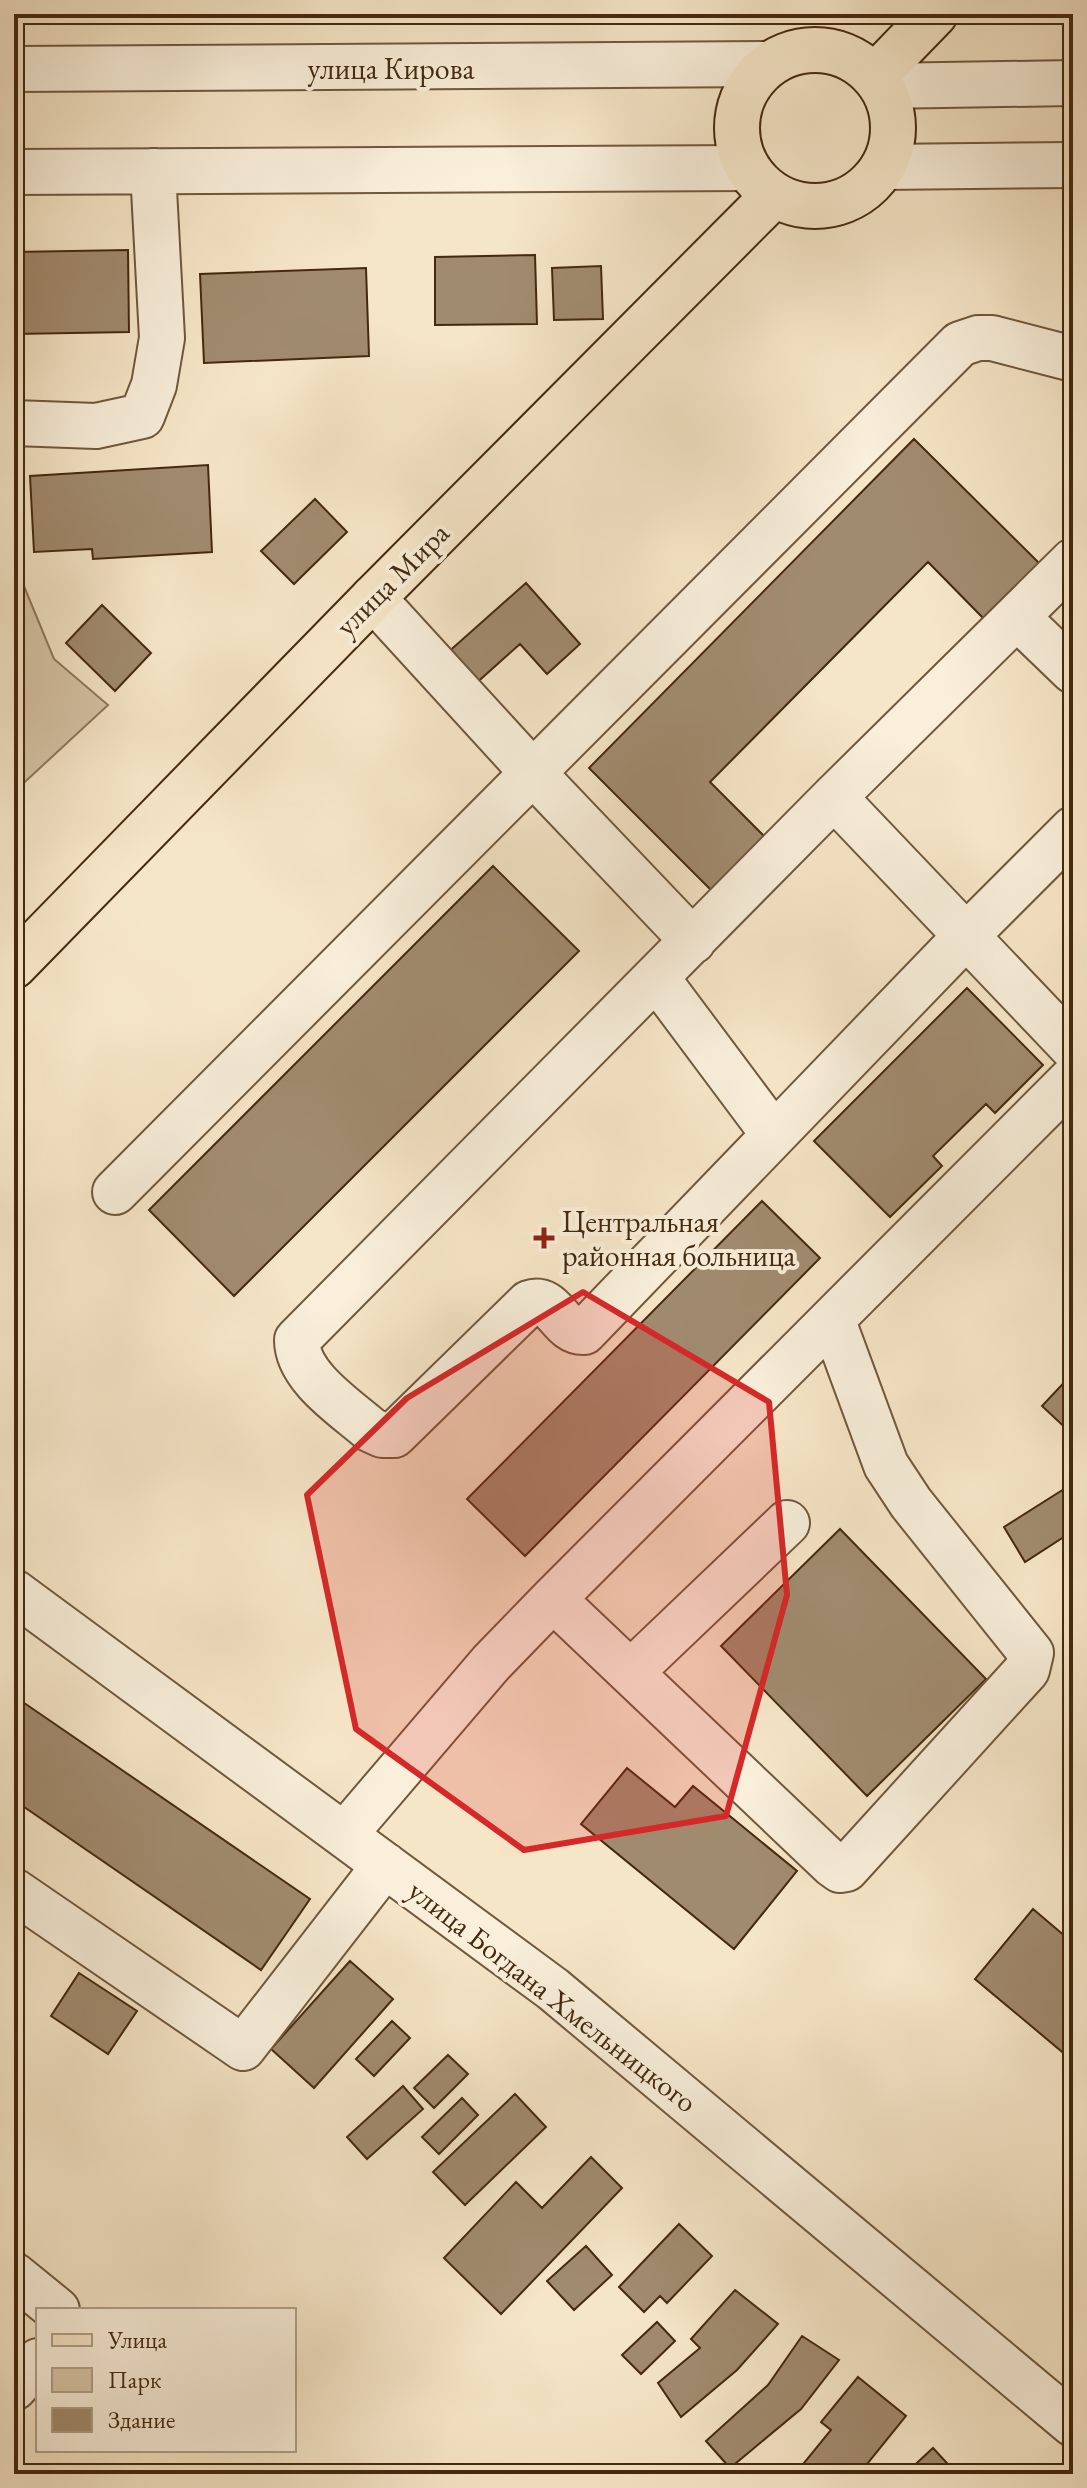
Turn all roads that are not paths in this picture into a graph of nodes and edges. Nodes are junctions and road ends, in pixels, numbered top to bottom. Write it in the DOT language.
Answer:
graph roads {
  1 [pos="935,14"];
  2 [pos="768,64"];
  3 [pos="14,69"];
  4 [pos="878,81"];
  5 [pos="1073,83"];
  6 [pos="1073,165"];
  7 [pos="883,167"];
  8 [pos="153,171"];
  9 [pos="14,172"];
  10 [pos="760,182"];
  11 [pos="1073,359"];
  12 [pos="14,423"];
  13 [pos="1073,561"];
  14 [pos="373,598"];
  15 [pos="1017,617"];
  16 [pos="1073,671"];
  17 [pos="533,773"];
  18 [pos="834,797"];
  19 [pos="1073,829"];
  20 [pos="966,936"];
  21 [pos="693,941"];
  22 [pos="14,966"];
  23 [pos="656,977"];
  24 [pos="1073,1048"];
  25 [pos="1073,1078"];
  26 [pos="774,1135"];
  27 [pos="115,1192"];
  28 [pos="833,1321"];
  29 [pos="787,1523"];
  30 [pos="14,1592"];
  31 [pos="553,1599"];
  32 [pos="631,1672"];
  33 [pos="344,1835"];
  34 [pos="385,1865"];
  35 [pos="14,1891"];
  36 [pos="14,2275"];
  37 [pos="55,2308"];
  38 [pos="36,2363"];
  39 [pos="14,2388"];
  40 [pos="1073,2424"];
  1 -- 4 [label="main road"];
  2 -- 3 [label="street, улица Кирова"];
  2 -- 4 [label="main road, улица Кирова"];
  2 -- 10 [label="main road"];
  4 -- 5 [label="street"];
  4 -- 7 [label="main road"];
  6 -- 7 [label="street"];
  7 -- 10 [label="main road"];
  8 -- 9 [label="street"];
  8 -- 10 [label="street"];
  8 -- 12 [label="street"];
  10 -- 14 [label="main road, улица Мира"];
  11 -- 17 [label="street"];
  13 -- 15 [label="street"];
  14 -- 17 [label="street"];
  14 -- 22 [label="main road, улица Мира"];
  15 -- 16 [label="street"];
  15 -- 18 [label="street"];
  17 -- 21 [label="street"];
  17 -- 27 [label="street"];
  18 -- 20 [label="street"];
  18 -- 21 [label="street"];
  19 -- 20 [label="street"];
  20 -- 24 [label="street"];
  20 -- 26 [label="street"];
  21 -- 23 [label="street"];
  23 -- 26 [label="street"];
  23 -- 26 [label="street"];
  25 -- 28 [label="street"];
  28 -- 31 [label="street"];
  28 -- 32 [label="street"];
  29 -- 32 [label="street"];
  30 -- 33 [label="street, улица Богдана Хмельницкого"];
  31 -- 32 [label="street"];
  31 -- 33 [label="street"];
  33 -- 34 [label="street, улица Богдана Хмельницкого"];
  34 -- 35 [label="street"];
  34 -- 40 [label="street, улица Богдана Хмельницкого"];
  36 -- 37 [label="street"];
  38 -- 39 [label="street"];
}
